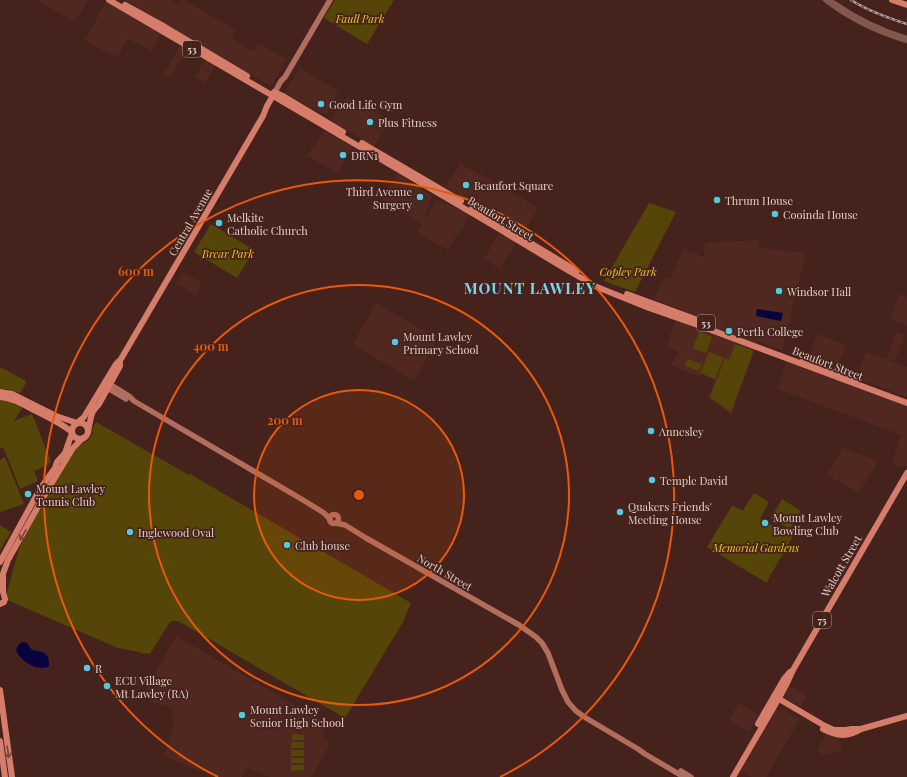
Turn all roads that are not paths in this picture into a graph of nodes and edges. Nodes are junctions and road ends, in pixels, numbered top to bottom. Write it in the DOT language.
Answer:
graph roads {
  1 [pos="109,0"];
  2 [pos="117,0"];
  3 [pos="330,0"];
  4 [pos="825,0"];
  5 [pos="830,0"];
  6 [pos="892,0"];
  7 [pos="907,5"];
  8 [pos="907,38"];
  9 [pos="907,41"];
  10 [pos="275,95"];
  11 [pos="107,385"];
  12 [pos="0,392"];
  13 [pos="0,398"];
  14 [pos="907,399"];
  15 [pos="907,403"];
  16 [pos="77,423"];
  17 [pos="72,432"];
  18 [pos="88,432"];
  19 [pos="83,438"];
  20 [pos="907,473"];
  21 [pos="37,509"];
  22 [pos="29,510"];
  23 [pos="0,562"];
  24 [pos="3,574"];
  25 [pos="0,582"];
  26 [pos="3,601"];
  27 [pos="0,690"];
  28 [pos="776,699"];
  29 [pos="907,716"];
  30 [pos="0,741"];
  31 [pos="638,749"];
  32 [pos="5,777"];
  33 [pos="12,777"];
  34 [pos="684,777"];
  35 [pos="691,777"];
  36 [pos="728,777"];
  37 [pos="733,777"];
  1 -- 10 [label="main road, Beaufort Street / 53"];
  2 -- 10 [label="main road, Beaufort Street / 53"];
  3 -- 10 [label="main road, Central Avenue"];
  4 -- 9 [label="street"];
  5 -- 8 [label="street"];
  6 -- 7 [label="main road"];
  10 -- 11 [label="main road, Central Avenue"];
  10 -- 14 [label="main road, Beaufort Street / 53"];
  10 -- 15 [label="main road, Beaufort Street / 53"];
  11 -- 16 [label="main road, Central Avenue"];
  11 -- 18 [label="main road, Central Avenue"];
  11 -- 31 [label="main road, North Street"];
  12 -- 16 [label="main road"];
  13 -- 17 [label="main road"];
  16 -- 17 [label="main road"];
  16 -- 18 [label="main road"];
  17 -- 19 [label="main road"];
  17 -- 22 [label="main road"];
  18 -- 19 [label="main road"];
  19 -- 21 [label="main road"];
  20 -- 28 [label="main road, Walcott Street / 75"];
  21 -- 22 [label="main road"];
  21 -- 24 [label="main road, one-way"];
  22 -- 23 [label="main road"];
  24 -- 25 [label="main road"];
  24 -- 26 [label="main road"];
  27 -- 33 [label="main road, one-way"];
  28 -- 29 [label="main road"];
  28 -- 36 [label="main road, Walcott Street / 75"];
  28 -- 37 [label="main road, Walcott Street / 75"];
  30 -- 32 [label="main road"];
  31 -- 34 [label="main road"];
  31 -- 35 [label="main road"];
}
